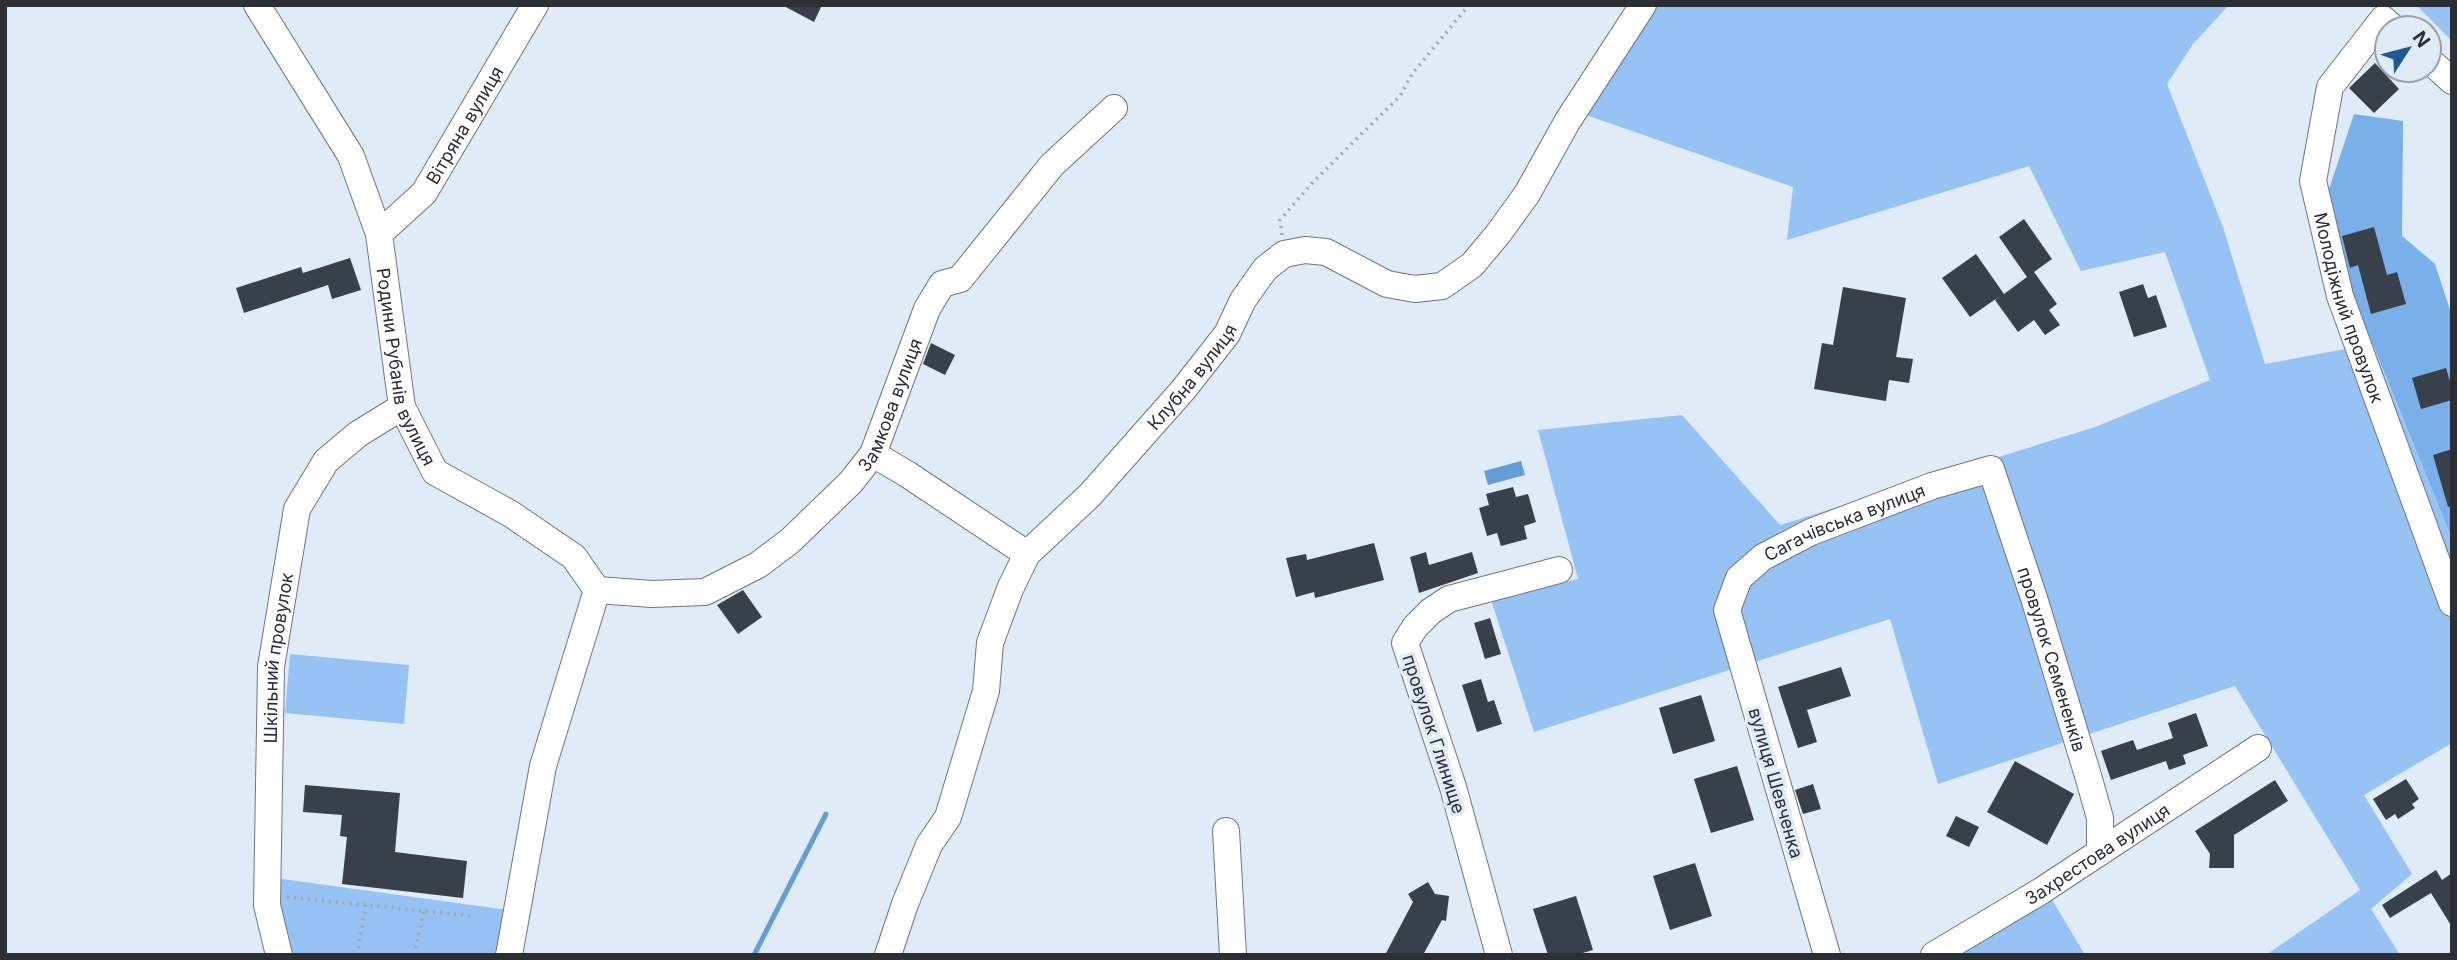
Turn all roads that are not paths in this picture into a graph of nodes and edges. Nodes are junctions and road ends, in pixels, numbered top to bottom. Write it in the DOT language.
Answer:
graph roads {
  1 [pos="257,5"];
  2 [pos="535,5"];
  3 [pos="1643,5"];
  4 [pos="2373,40"];
  5 [pos="1114,108"];
  6 [pos="379,234"];
  7 [pos="402,407"];
  8 [pos="873,454"];
  9 [pos="1991,469"];
  10 [pos="1027,554"];
  11 [pos="1559,570"];
  12 [pos="597,590"];
  13 [pos="2452,603"];
  14 [pos="1727,610"];
  15 [pos="2258,748"];
  16 [pos="1226,831"];
  17 [pos="2099,852"];
  18 [pos="279,955"];
  19 [pos="509,955"];
  20 [pos="888,955"];
  21 [pos="1233,955"];
  22 [pos="1499,955"];
  23 [pos="1826,955"];
  24 [pos="1934,955"];
  1 -- 6 [label="street, Родини Рубанів вулиця"];
  2 -- 6 [label="street, Вітряна вулиця"];
  3 -- 10 [label="street, Клубна вулиця"];
  4 -- 13 [label="street, Молодіжний провулок"];
  5 -- 8 [label="street, Замкова вулиця"];
  6 -- 7 [label="street, Родини Рубанів вулиця"];
  7 -- 12 [label="street, Родини Рубанів вулиця"];
  7 -- 18 [label="street, Шкільний провулок"];
  8 -- 10 [label="street"];
  8 -- 12 [label="street, Замкова вулиця"];
  9 -- 14 [label="street, Сагачівська вулиця"];
  9 -- 17 [label="street, провулок Семененків"];
  10 -- 20 [label="street, Клубна вулиця"];
  11 -- 22 [label="street, провулок Глинище"];
  12 -- 19 [label="street"];
  14 -- 23 [label="street, вулиця Шевченка"];
  15 -- 17 [label="street, Захрестова вулиця"];
  16 -- 21 [label="street"];
  17 -- 24 [label="street, Захрестова вулиця"];
}
